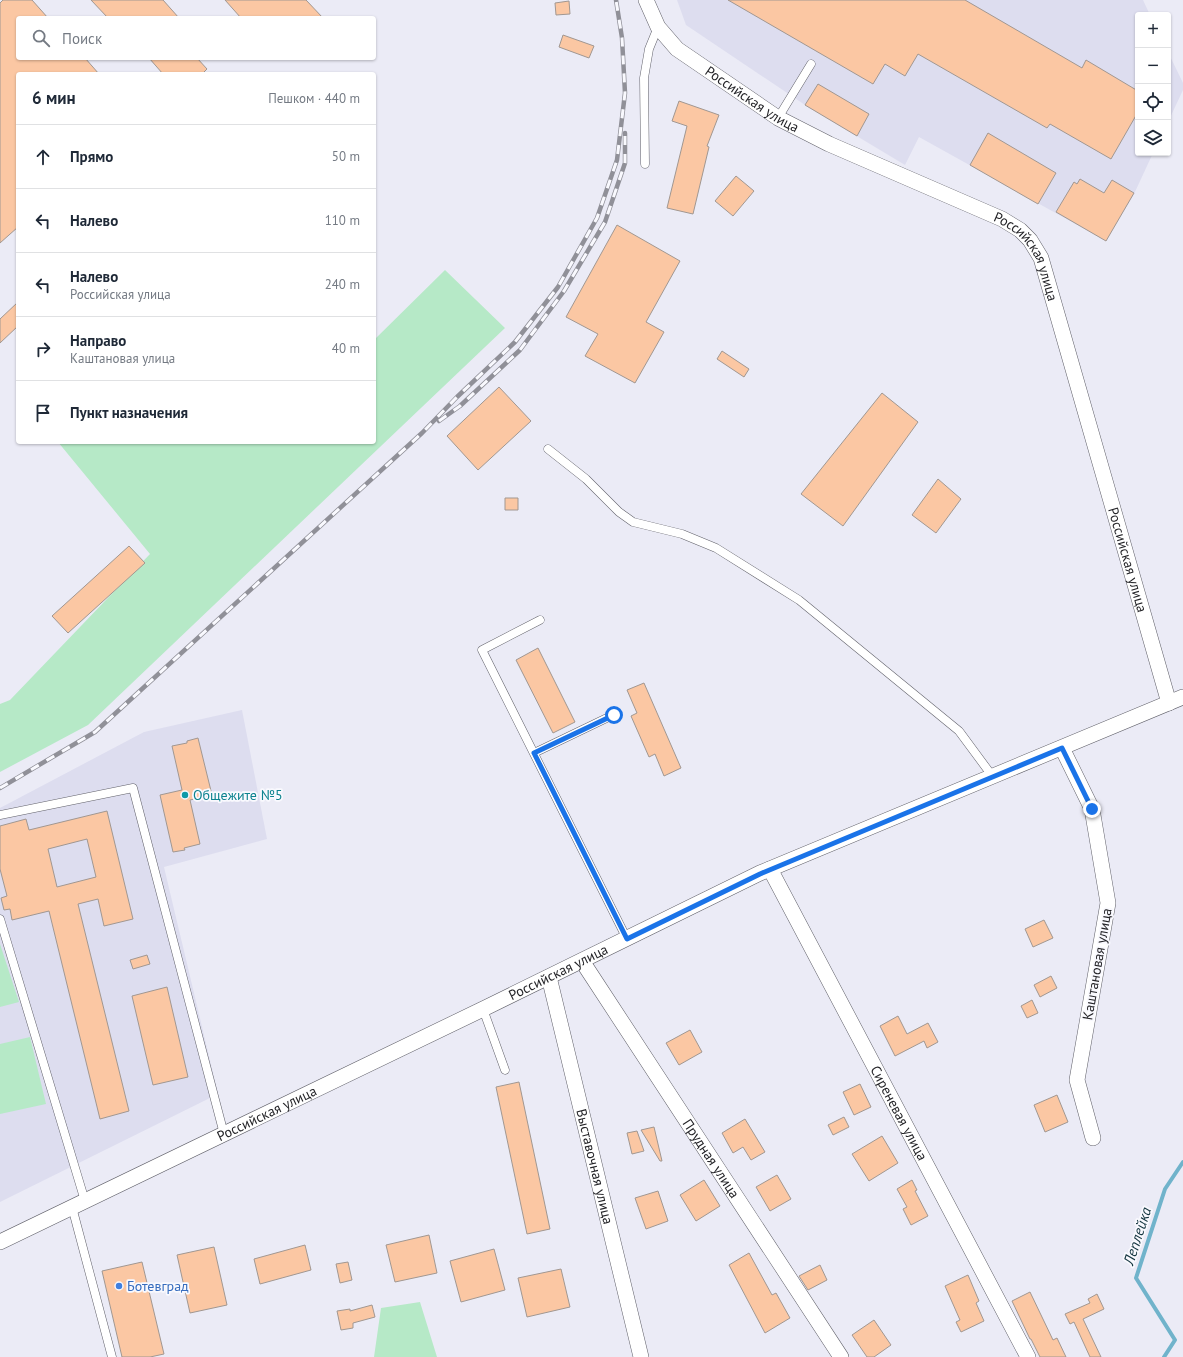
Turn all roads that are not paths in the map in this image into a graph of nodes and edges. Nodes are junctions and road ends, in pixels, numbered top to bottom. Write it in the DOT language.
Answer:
graph roads {
  1 [pos="646,0"];
  2 [pos="658,27"];
  3 [pos="811,64"];
  4 [pos="778,118"];
  5 [pos="645,164"];
  6 [pos="548,449"];
  7 [pos="540,620"];
  8 [pos="1176,700"];
  9 [pos="614,715"];
  10 [pos="1062,748"];
  11 [pos="534,753"];
  12 [pos="993,777"];
  13 [pos="0,815"];
  14 [pos="770,869"];
  15 [pos="0,919"];
  16 [pos="627,939"];
  17 [pos="582,961"];
  18 [pos="549,977"];
  19 [pos="483,1009"];
  20 [pos="505,1070"];
  21 [pos="224,1134"];
  22 [pos="1093,1138"];
  23 [pos="79,1204"];
  24 [pos="0,1242"];
  25 [pos="112,1357"];
  26 [pos="641,1357"];
  27 [pos="841,1357"];
  28 [pos="1028,1357"];
  1 -- 2 [label="street, Российская улица"];
  2 -- 4 [label="street, Российская улица"];
  2 -- 5 [label="lane"];
  3 -- 4 [label="lane"];
  4 -- 8 [label="street, Российская улица"];
  6 -- 12 [label="lane"];
  7 -- 11 [label="lane"];
  8 -- 10 [label="street, Российская улица"];
  9 -- 11 [label="lane"];
  10 -- 12 [label="street, Российская улица"];
  10 -- 22 [label="street, Каштановая улица"];
  11 -- 16 [label="lane"];
  12 -- 14 [label="street, Российская улица"];
  13 -- 21 [label="lane"];
  14 -- 16 [label="street, Российская улица"];
  14 -- 28 [label="street, Сиреневая улица"];
  15 -- 23 [label="lane"];
  16 -- 17 [label="street, Российская улица"];
  17 -- 18 [label="street, Российская улица"];
  17 -- 27 [label="street, Прудная улица"];
  18 -- 19 [label="street, Российская улица"];
  18 -- 26 [label="street, Выставочная улица"];
  19 -- 20 [label="lane"];
  19 -- 21 [label="street, Российская улица"];
  21 -- 23 [label="street, Российская улица"];
  23 -- 24 [label="street, Российская улица"];
  23 -- 25 [label="lane"];
}
